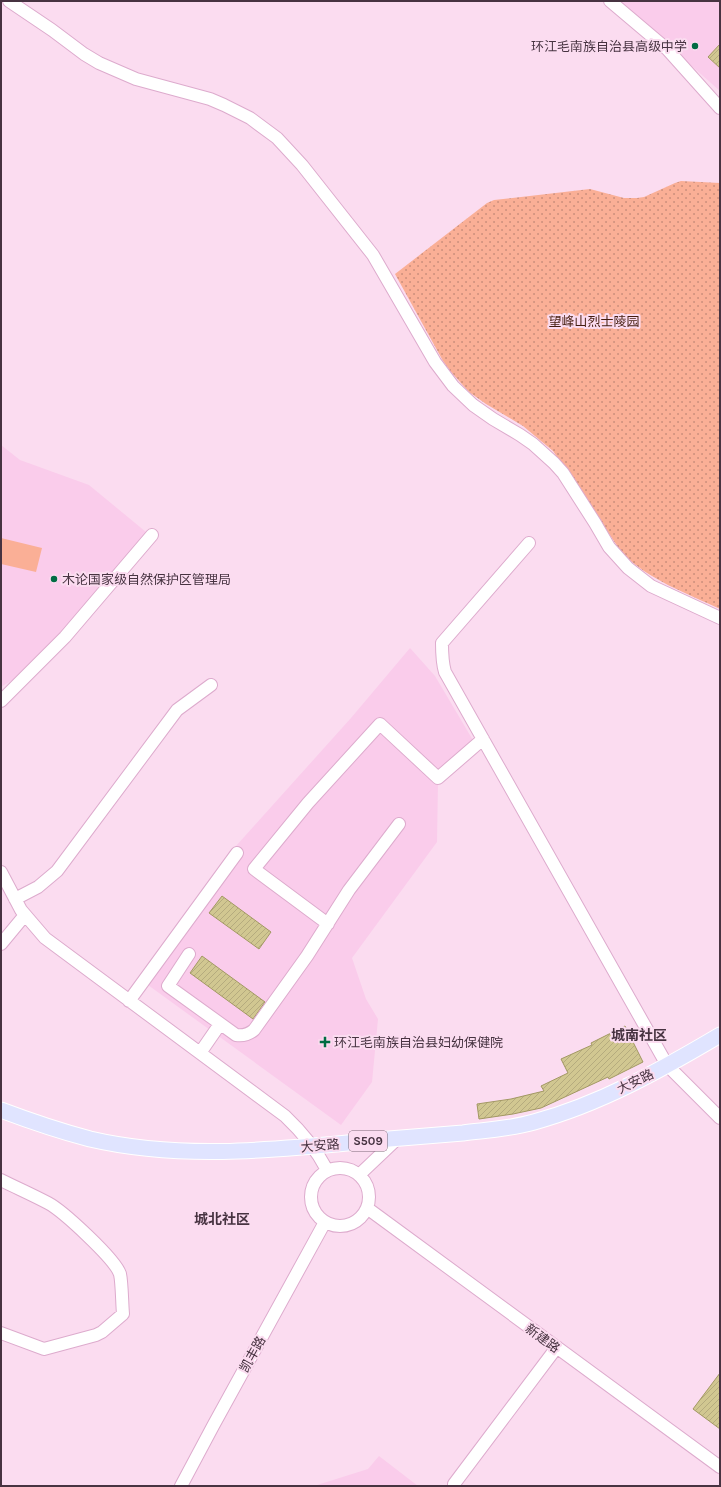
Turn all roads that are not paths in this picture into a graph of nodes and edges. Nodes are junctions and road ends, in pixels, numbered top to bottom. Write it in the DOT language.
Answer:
graph roads {
  1 [pos="9,1"];
  2 [pos="610,1"];
  3 [pos="720,108"];
  4 [pos="152,535"];
  5 [pos="529,543"];
  6 [pos="720,618"];
  7 [pos="211,685"];
  8 [pos="1,701"];
  9 [pos="483,739"];
  10 [pos="399,824"];
  11 [pos="237,853"];
  12 [pos="1,872"];
  13 [pos="15,899"];
  14 [pos="24,915"];
  15 [pos="328,924"];
  16 [pos="1,944"];
  17 [pos="189,954"];
  18 [pos="129,1000"];
  19 [pos="220,1024"];
  20 [pos="720,1035"];
  21 [pos="200,1053"];
  22 [pos="667,1065"];
  23 [pos="1,1110"];
  24 [pos="720,1118"];
  25 [pos="398,1138"];
  26 [pos="312,1146"];
  27 [pos="327,1170"];
  28 [pos="359,1174"];
  29 [pos="1,1180"];
  30 [pos="367,1208"];
  31 [pos="325,1222"];
  32 [pos="1,1333"];
  33 [pos="557,1347"];
  34 [pos="720,1467"];
  35 [pos="454,1484"];
  36 [pos="181,1486"];
  1 -- 6 [label="street"];
  2 -- 3 [label="street"];
  4 -- 8 [label="street"];
  5 -- 9 [label="street"];
  7 -- 13 [label="street"];
  9 -- 15 [label="street"];
  9 -- 22 [label="street"];
  10 -- 15 [label="street"];
  11 -- 18 [label="street"];
  12 -- 13 [label="street"];
  13 -- 14 [label="street"];
  14 -- 16 [label="street"];
  14 -- 18 [label="street"];
  15 -- 19 [label="street"];
  17 -- 19 [label="street"];
  18 -- 21 [label="street"];
  19 -- 21 [label="street"];
  20 -- 22 [label="main road, 大安路 / S509"];
  21 -- 26 [label="street"];
  22 -- 24 [label="street"];
  22 -- 25 [label="main road, 大安路 / S509"];
  23 -- 26 [label="main road, 大安路 / S509"];
  25 -- 26 [label="main road, 大安路 / S509"];
  25 -- 28 [label="street"];
  26 -- 27 [label="street"];
  27 -- 28 [label="street"];
  27 -- 31 [label="street"];
  28 -- 30 [label="street"];
  29 -- 32 [label="street"];
  30 -- 31 [label="street"];
  30 -- 33 [label="street, 新建路"];
  31 -- 36 [label="street, 凯丰路"];
  33 -- 34 [label="street, 新建路"];
  33 -- 35 [label="street"];
}
